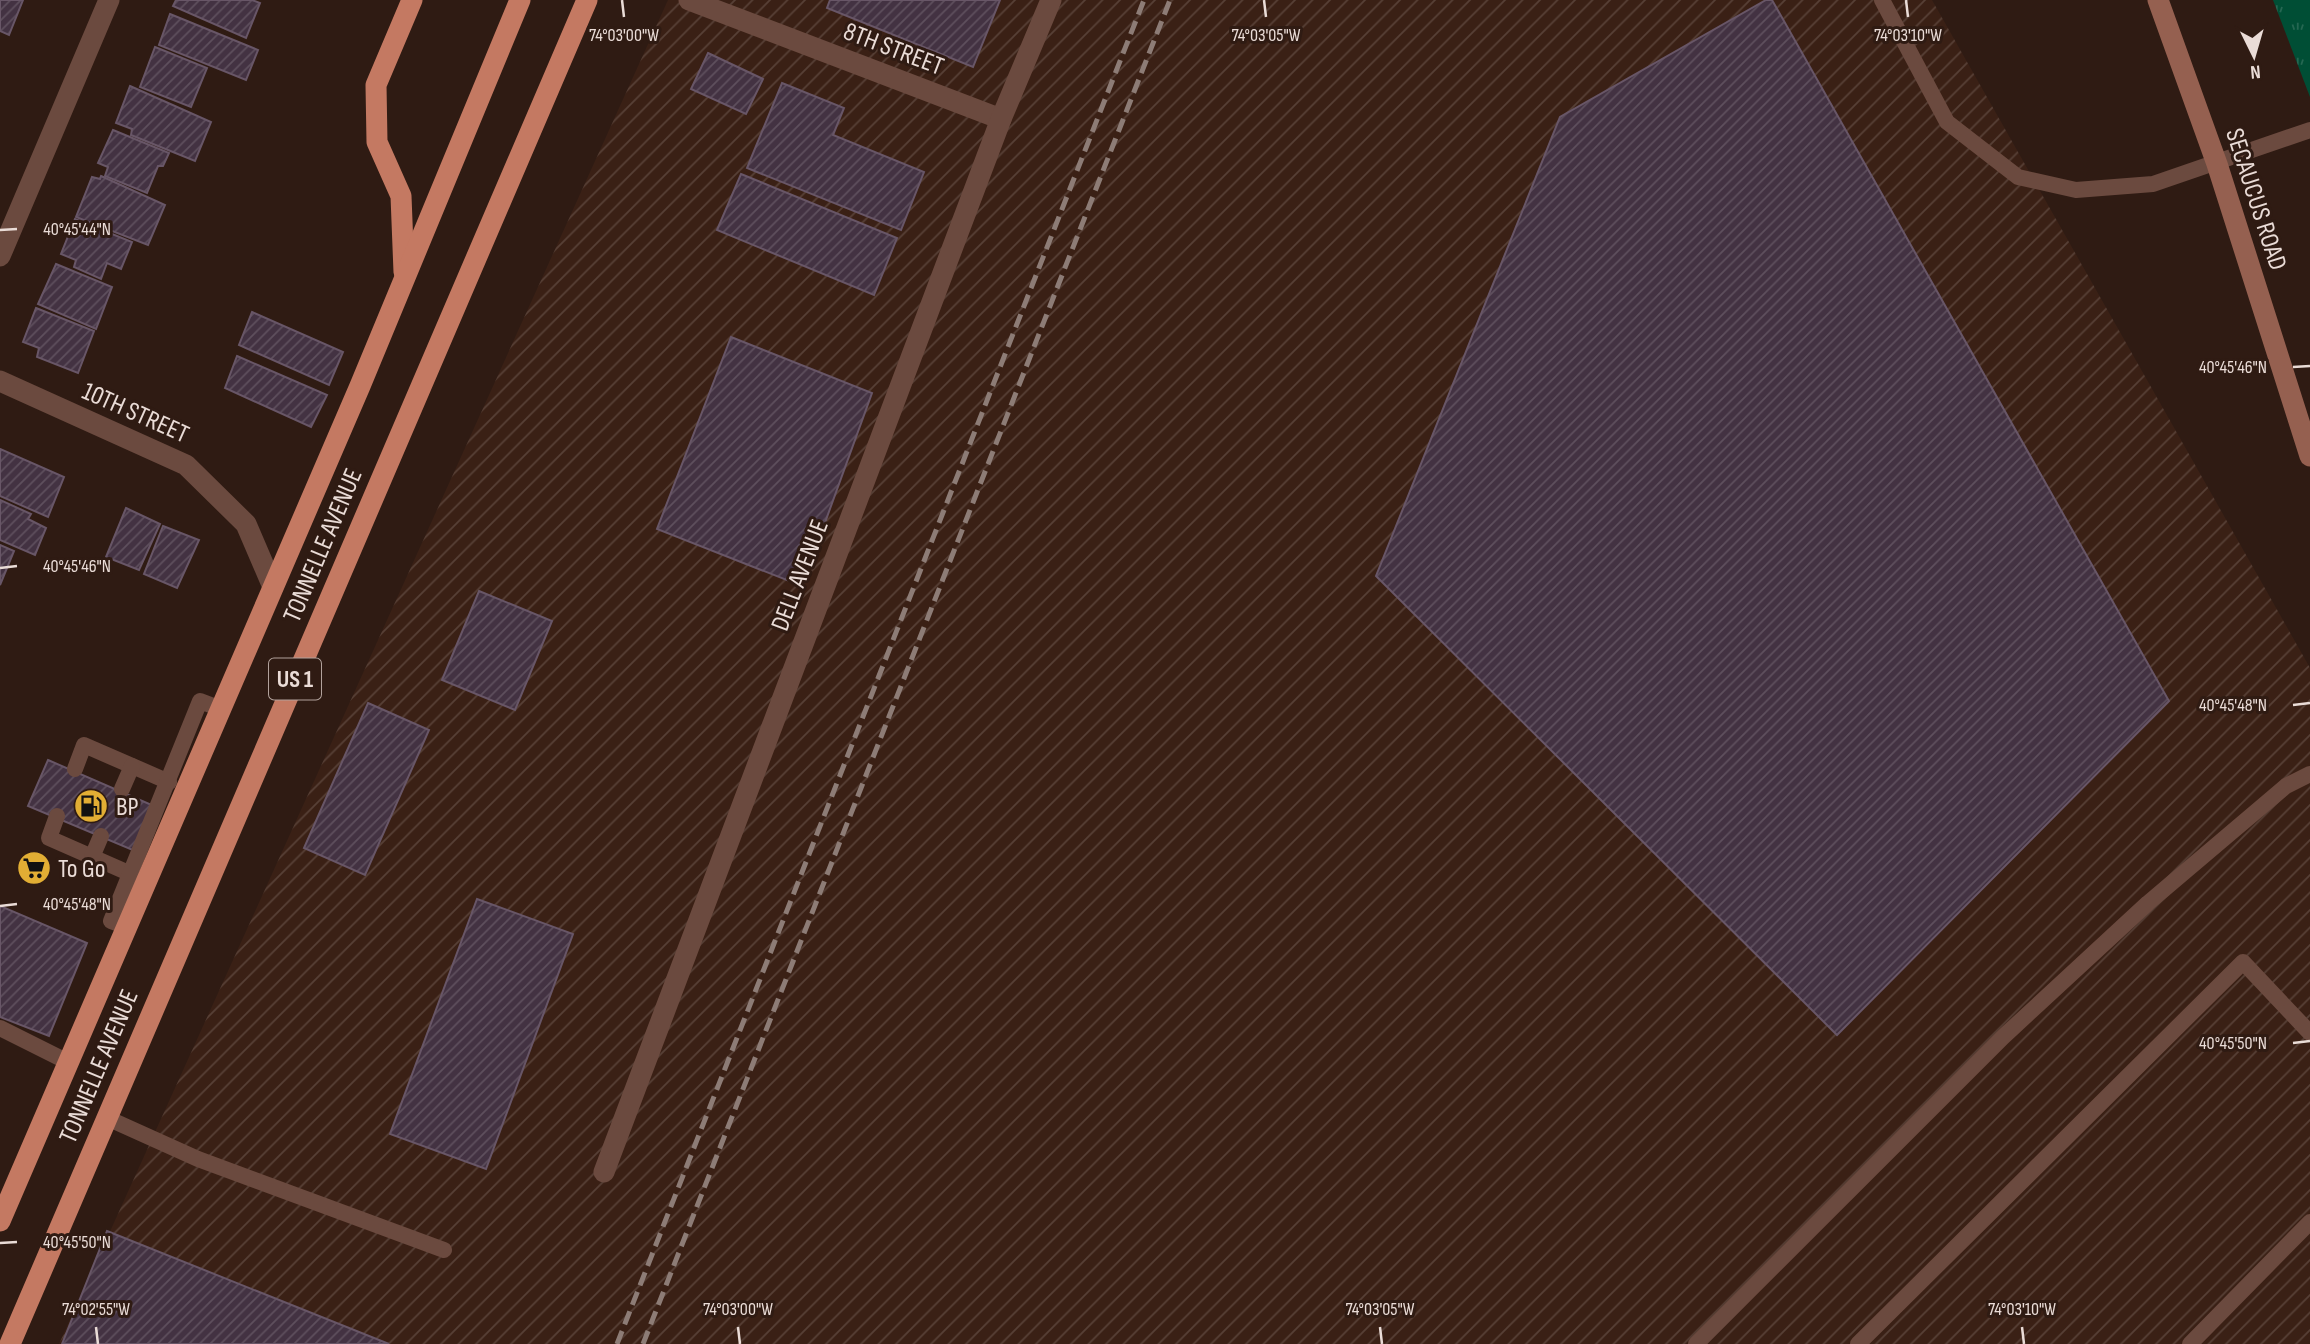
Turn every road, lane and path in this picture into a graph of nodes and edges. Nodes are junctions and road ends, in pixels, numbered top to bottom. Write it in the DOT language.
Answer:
graph roads {
  1 [pos="109,0"];
  2 [pos="412,0"];
  3 [pos="520,0"];
  4 [pos="689,0"];
  5 [pos="1051,0"];
  6 [pos="1882,0"];
  7 [pos="2158,0"];
  8 [pos="586,5"];
  9 [pos="1001,119"];
  10 [pos="2310,130"];
  11 [pos="2217,164"];
  12 [pos="0,256"];
  13 [pos="404,279"];
  14 [pos="0,382"];
  15 [pos="2310,456"];
  16 [pos="273,587"];
  17 [pos="221,709"];
  18 [pos="132,766"];
  19 [pos="75,769"];
  20 [pos="2310,774"];
  21 [pos="169,782"];
  22 [pos="122,789"];
  23 [pos="57,816"];
  24 [pos="101,836"];
  25 [pos="92,857"];
  26 [pos="131,874"];
  27 [pos="127,926"];
  28 [pos="0,1028"];
  29 [pos="2310,1032"];
  30 [pos="68,1062"];
  31 [pos="107,1118"];
  32 [pos="604,1172"];
  33 [pos="2,1208"];
  34 [pos="2310,1222"];
  35 [pos="444,1250"];
  36 [pos="10,1344"];
  37 [pos="1696,1344"];
  38 [pos="1858,1344"];
  39 [pos="2190,1344"];
  1 -- 12 [label="street"];
  2 -- 13 [label="highway"];
  3 -- 13 [label="highway, TONNELLE AVENUE / US 1"];
  4 -- 9 [label="street, 8TH STREET"];
  5 -- 9 [label="street, DELL AVENUE"];
  6 -- 11 [label="lane"];
  7 -- 11 [label="main road, SECAUCUS ROAD"];
  8 -- 31 [label="highway, TONNELLE AVENUE / US 1"];
  9 -- 32 [label="street, DELL AVENUE"];
  10 -- 11 [label="lane"];
  11 -- 15 [label="main road, SECAUCUS ROAD"];
  13 -- 16 [label="highway, TONNELLE AVENUE / US 1"];
  14 -- 16 [label="street, 10TH STREET"];
  16 -- 17 [label="highway, TONNELLE AVENUE / US 1"];
  17 -- 21 [label="lane"];
  17 -- 27 [label="highway, TONNELLE AVENUE / US 1"];
  18 -- 19 [label="lane"];
  18 -- 21 [label="lane"];
  18 -- 22 [label="lane"];
  20 -- 37 [label="lane"];
  21 -- 26 [label="lane"];
  23 -- 25 [label="lane"];
  24 -- 25 [label="lane"];
  25 -- 26 [label="lane"];
  26 -- 27 [label="lane"];
  27 -- 30 [label="highway, TONNELLE AVENUE / US 1"];
  28 -- 30 [label="lane"];
  29 -- 38 [label="lane"];
  30 -- 33 [label="highway, TONNELLE AVENUE / US 1"];
  31 -- 35 [label="lane"];
  31 -- 36 [label="highway, TONNELLE AVENUE / US 1"];
  34 -- 39 [label="lane"];
}
